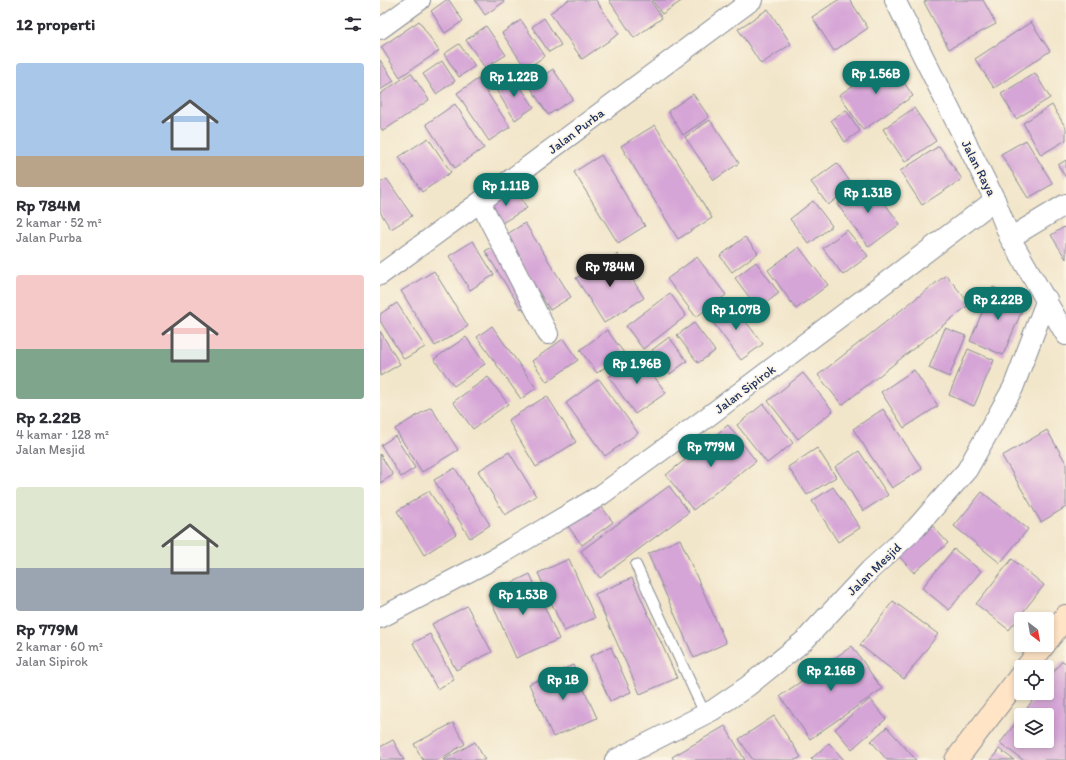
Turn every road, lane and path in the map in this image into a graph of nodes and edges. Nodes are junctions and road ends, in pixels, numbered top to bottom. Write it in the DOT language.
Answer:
graph roads {
  1 [pos="420,0"];
  2 [pos="752,0"];
  3 [pos="894,0"];
  4 [pos="380,29"];
  5 [pos="995,200"];
  6 [pos="480,202"];
  7 [pos="1066,204"];
  8 [pos="1010,238"];
  9 [pos="380,275"];
  10 [pos="1047,299"];
  11 [pos="548,334"];
  12 [pos="1066,335"];
  13 [pos="636,565"];
  14 [pos="1066,616"];
  15 [pos="380,618"];
  16 [pos="1054,632"];
  17 [pos="1039,652"];
  18 [pos="1032,660"];
  19 [pos="1014,683"];
  20 [pos="705,714"];
  21 [pos="615,760"];
  22 [pos="956,760"];
  1 -- 4 [label="street"];
  2 -- 6 [label="street, Jalan Purba"];
  3 -- 5 [label="street, Jalan Raya"];
  5 -- 8 [label="street, Jalan Raya"];
  5 -- 15 [label="street, Jalan Sipirok"];
  6 -- 9 [label="street, Jalan Purba"];
  6 -- 11 [label="street"];
  7 -- 8 [label="street"];
  8 -- 10 [label="street, Jalan Raya"];
  10 -- 12 [label="street, Jalan Raya"];
  10 -- 20 [label="street, Jalan Mesjid"];
  13 -- 20 [label="lane"];
  14 -- 16 [label="street"];
  17 -- 18 [label="street"];
  19 -- 22 [label="street"];
  20 -- 21 [label="street, Jalan Mesjid"];
}
